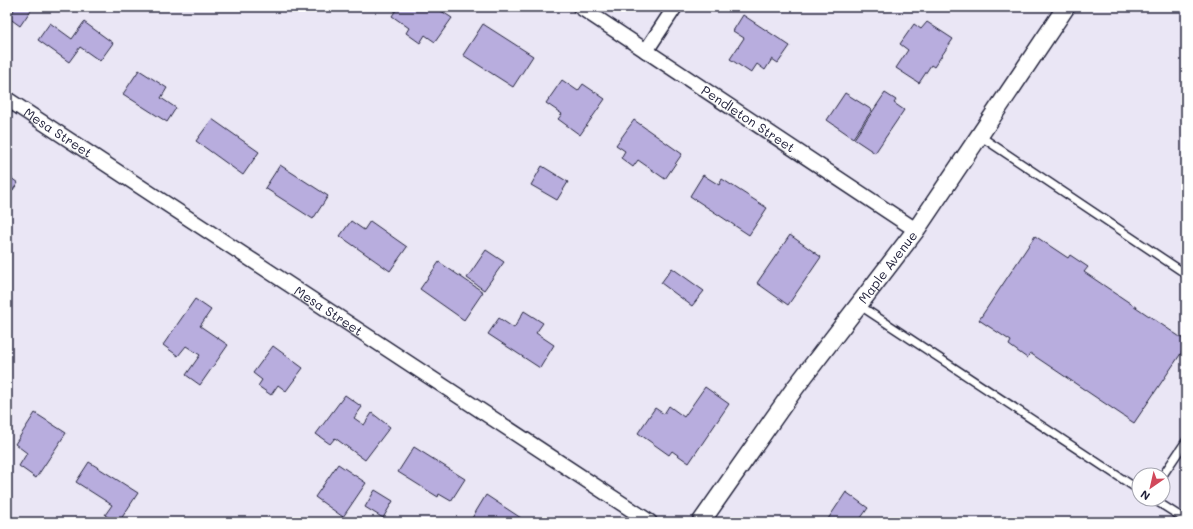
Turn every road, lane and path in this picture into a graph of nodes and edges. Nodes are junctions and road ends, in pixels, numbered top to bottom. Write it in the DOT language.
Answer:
graph roads {
  1 [pos="580,7"];
  2 [pos="675,7"];
  3 [pos="1066,7"];
  4 [pos="646,51"];
  5 [pos="7,99"];
  6 [pos="980,136"];
  7 [pos="916,230"];
  8 [pos="1186,274"];
  9 [pos="859,305"];
  10 [pos="1186,441"];
  11 [pos="1168,467"];
  12 [pos="1131,485"];
  13 [pos="1166,507"];
  14 [pos="1186,520"];
  15 [pos="650,522"];
  16 [pos="701,522"];
  1 -- 4 [label="street, Pendleton Street"];
  2 -- 4 [label="street"];
  3 -- 6 [label="street, Maple Avenue"];
  4 -- 7 [label="street, Pendleton Street"];
  5 -- 15 [label="street, Mesa Street"];
  6 -- 7 [label="street, Maple Avenue"];
  6 -- 8 [label="lane"];
  7 -- 9 [label="street, Maple Avenue"];
  9 -- 12 [label="lane"];
  9 -- 16 [label="street, Maple Avenue"];
  10 -- 11 [label="lane"];
  13 -- 14 [label="lane"];
}
